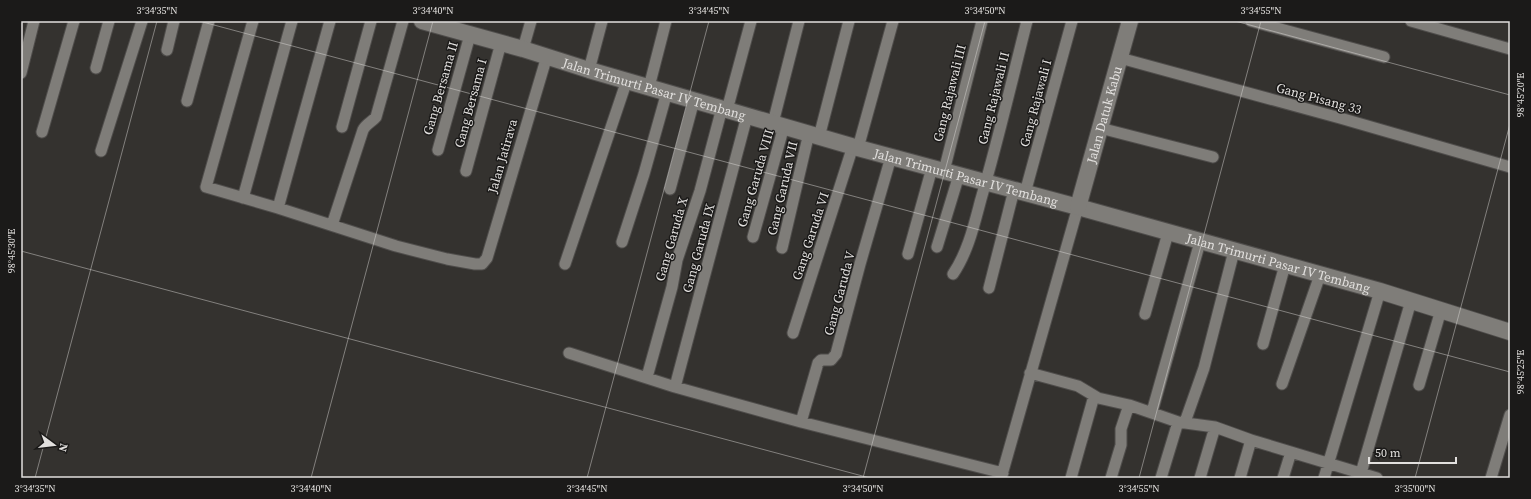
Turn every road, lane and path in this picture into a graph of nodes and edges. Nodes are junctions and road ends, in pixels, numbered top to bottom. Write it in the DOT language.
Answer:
graph roads {
  1 [pos="34,21"];
  2 [pos="74,21"];
  3 [pos="109,21"];
  4 [pos="142,21"];
  5 [pos="174,21"];
  6 [pos="209,21"];
  7 [pos="253,21"];
  8 [pos="292,21"];
  9 [pos="330,21"];
  10 [pos="371,21"];
  11 [pos="404,21"];
  12 [pos="422,21"];
  13 [pos="531,21"];
  14 [pos="602,21"];
  15 [pos="666,21"];
  16 [pos="751,21"];
  17 [pos="799,21"];
  18 [pos="849,21"];
  19 [pos="893,21"];
  20 [pos="982,21"];
  21 [pos="1026,21"];
  22 [pos="1072,21"];
  23 [pos="1130,21"];
  24 [pos="1252,21"];
  25 [pos="1411,21"];
  26 [pos="470,35"];
  27 [pos="501,42"];
  28 [pos="1510,48"];
  29 [pos="523,49"];
  30 [pos="167,50"];
  31 [pos="547,56"];
  32 [pos="1384,57"];
  33 [pos="1120,58"];
  34 [pos="96,68"];
  35 [pos="589,70"];
  36 [pos="21,73"];
  37 [pos="627,80"];
  38 [pos="649,87"];
  39 [pos="667,92"];
  40 [pos="694,100"];
  41 [pos="187,101"];
  42 [pos="725,109"];
  43 [pos="747,116"];
  44 [pos="779,125"];
  45 [pos="342,127"];
  46 [pos="1100,128"];
  47 [pos="42,132"];
  48 [pos="814,135"];
  49 [pos="856,147"];
  50 [pos="438,150"];
  51 [pos="101,151"];
  52 [pos="891,157"];
  53 [pos="1213,157"];
  54 [pos="1510,167"];
  55 [pos="466,170"];
  56 [pos="945,171"];
  57 [pos="986,183"];
  58 [pos="670,189"];
  59 [pos="1019,192"];
  60 [pos="243,198"];
  61 [pos="1078,207"];
  62 [pos="278,208"];
  63 [pos="332,225"];
  64 [pos="1168,233"];
  65 [pos="753,237"];
  66 [pos="622,242"];
  67 [pos="1200,242"];
  68 [pos="937,247"];
  69 [pos="782,248"];
  70 [pos="1234,251"];
  71 [pos="908,254"];
  72 [pos="566,264"];
  73 [pos="1285,265"];
  74 [pos="953,274"];
  75 [pos="1320,275"];
  76 [pos="989,288"];
  77 [pos="1380,291"];
  78 [pos="1411,301"];
  79 [pos="1441,310"];
  80 [pos="1145,314"];
  81 [pos="1510,330"];
  82 [pos="793,334"];
  83 [pos="1263,344"];
  84 [pos="569,353"];
  85 [pos="1030,374"];
  86 [pos="647,377"];
  87 [pos="1282,384"];
  88 [pos="1419,385"];
  89 [pos="675,387"];
  90 [pos="1094,396"];
  91 [pos="1129,405"];
  92 [pos="1152,412"];
  93 [pos="1510,415"];
  94 [pos="801,422"];
  95 [pos="1182,422"];
  96 [pos="1215,427"];
  97 [pos="1251,440"];
  98 [pos="1291,452"];
  99 [pos="1329,463"];
  100 [pos="1363,475"];
  101 [pos="1002,476"];
  102 [pos="1071,478"];
  103 [pos="1111,478"];
  104 [pos="1161,478"];
  105 [pos="1200,478"];
  106 [pos="1240,478"];
  107 [pos="1283,478"];
  108 [pos="1324,478"];
  109 [pos="1377,478"];
  110 [pos="1491,478"];
  1 -- 36 [label="street"];
  2 -- 47 [label="street"];
  3 -- 34 [label="street"];
  4 -- 51 [label="street"];
  5 -- 30 [label="street"];
  6 -- 41 [label="street"];
  7 -- 60 [label="street"];
  8 -- 60 [label="street"];
  9 -- 62 [label="street"];
  10 -- 45 [label="street"];
  11 -- 63 [label="street"];
  12 -- 26 [label="street, Jalan Trimurti Pasar IV Tembang"];
  13 -- 29 [label="street"];
  14 -- 35 [label="street"];
  15 -- 38 [label="street"];
  16 -- 42 [label="street, Gang Garuda X"];
  17 -- 44 [label="street, Gang Garuda VIII"];
  18 -- 48 [label="street, Gang Garuda VII"];
  19 -- 49 [label="street, Gang Garuda VI"];
  20 -- 56 [label="street, Gang Rajawali III"];
  21 -- 57 [label="street, Gang Rajawali II"];
  22 -- 59 [label="street, Gang Rajawali I"];
  23 -- 33 [label="street, Jalan Datuk Kabu"];
  24 -- 32 [label="street"];
  25 -- 28 [label="street"];
  26 -- 27 [label="street, Jalan Trimurti Pasar IV Tembang"];
  26 -- 50 [label="street, Gang Bersama II"];
  27 -- 29 [label="street, Jalan Trimurti Pasar IV Tembang"];
  27 -- 55 [label="street, Gang Bersama I"];
  29 -- 31 [label="street, Jalan Trimurti Pasar IV Tembang"];
  31 -- 35 [label="street, Jalan Trimurti Pasar IV Tembang"];
  31 -- 63 [label="street, Jalan Jatirava"];
  33 -- 46 [label="street, Jalan Datuk Kabu"];
  33 -- 54 [label="street, Gang Pisang 33"];
  35 -- 37 [label="street, Jalan Trimurti Pasar IV Tembang"];
  37 -- 38 [label="street, Jalan Trimurti Pasar IV Tembang"];
  37 -- 72 [label="street"];
  38 -- 39 [label="street, Jalan Trimurti Pasar IV Tembang"];
  39 -- 40 [label="street, Jalan Trimurti Pasar IV Tembang"];
  39 -- 66 [label="street"];
  40 -- 42 [label="street, Jalan Trimurti Pasar IV Tembang"];
  40 -- 58 [label="street"];
  42 -- 43 [label="street, Jalan Trimurti Pasar IV Tembang"];
  42 -- 86 [label="street, Gang Garuda X"];
  43 -- 44 [label="street, Jalan Trimurti Pasar IV Tembang"];
  43 -- 89 [label="street, Gang Garuda IX"];
  44 -- 48 [label="street, Jalan Trimurti Pasar IV Tembang"];
  44 -- 65 [label="street, Gang Garuda VIII"];
  46 -- 53 [label="street"];
  46 -- 61 [label="street, Jalan Datuk Kabu"];
  48 -- 49 [label="street, Jalan Trimurti Pasar IV Tembang"];
  48 -- 69 [label="street, Gang Garuda VII"];
  49 -- 52 [label="street, Jalan Trimurti Pasar IV Tembang"];
  49 -- 82 [label="street, Gang Garuda VI"];
  52 -- 56 [label="street, Jalan Trimurti Pasar IV Tembang"];
  52 -- 94 [label="street, Gang Garuda V"];
  56 -- 57 [label="street, Jalan Trimurti Pasar IV Tembang"];
  56 -- 68 [label="street"];
  56 -- 71 [label="street"];
  57 -- 59 [label="street, Jalan Trimurti Pasar IV Tembang"];
  57 -- 74 [label="street, Gang Rajawali II"];
  59 -- 61 [label="street, Jalan Trimurti Pasar IV Tembang"];
  59 -- 76 [label="street, Gang Rajawali I"];
  60 -- 62 [label="street"];
  61 -- 64 [label="street, Jalan Trimurti Pasar IV Tembang"];
  61 -- 85 [label="street"];
  62 -- 63 [label="street"];
  64 -- 67 [label="street, Jalan Trimurti Pasar IV Tembang"];
  64 -- 80 [label="street"];
  67 -- 70 [label="street, Jalan Trimurti Pasar IV Tembang"];
  67 -- 92 [label="street"];
  70 -- 73 [label="street, Jalan Trimurti Pasar IV Tembang"];
  70 -- 95 [label="street"];
  73 -- 75 [label="street, Jalan Trimurti Pasar IV Tembang"];
  73 -- 83 [label="street"];
  75 -- 77 [label="street, Jalan Trimurti Pasar IV Tembang"];
  75 -- 87 [label="street"];
  77 -- 78 [label="street, Jalan Trimurti Pasar IV Tembang"];
  77 -- 99 [label="street"];
  78 -- 79 [label="street, Jalan Trimurti Pasar IV Tembang"];
  78 -- 100 [label="street"];
  79 -- 81 [label="street, Jalan Trimurti Pasar IV Tembang"];
  79 -- 88 [label="street"];
  84 -- 86 [label="street"];
  85 -- 90 [label="street"];
  85 -- 101 [label="street"];
  86 -- 89 [label="street"];
  89 -- 94 [label="street"];
  90 -- 91 [label="street"];
  90 -- 102 [label="street"];
  91 -- 92 [label="street"];
  91 -- 103 [label="street"];
  92 -- 95 [label="street"];
  93 -- 110 [label="street"];
  94 -- 101 [label="street"];
  95 -- 96 [label="street"];
  95 -- 104 [label="street"];
  96 -- 97 [label="street"];
  96 -- 105 [label="street"];
  97 -- 98 [label="street"];
  97 -- 106 [label="street"];
  98 -- 99 [label="street"];
  98 -- 107 [label="street"];
  99 -- 100 [label="street"];
  99 -- 108 [label="street"];
  100 -- 109 [label="street"];
}
